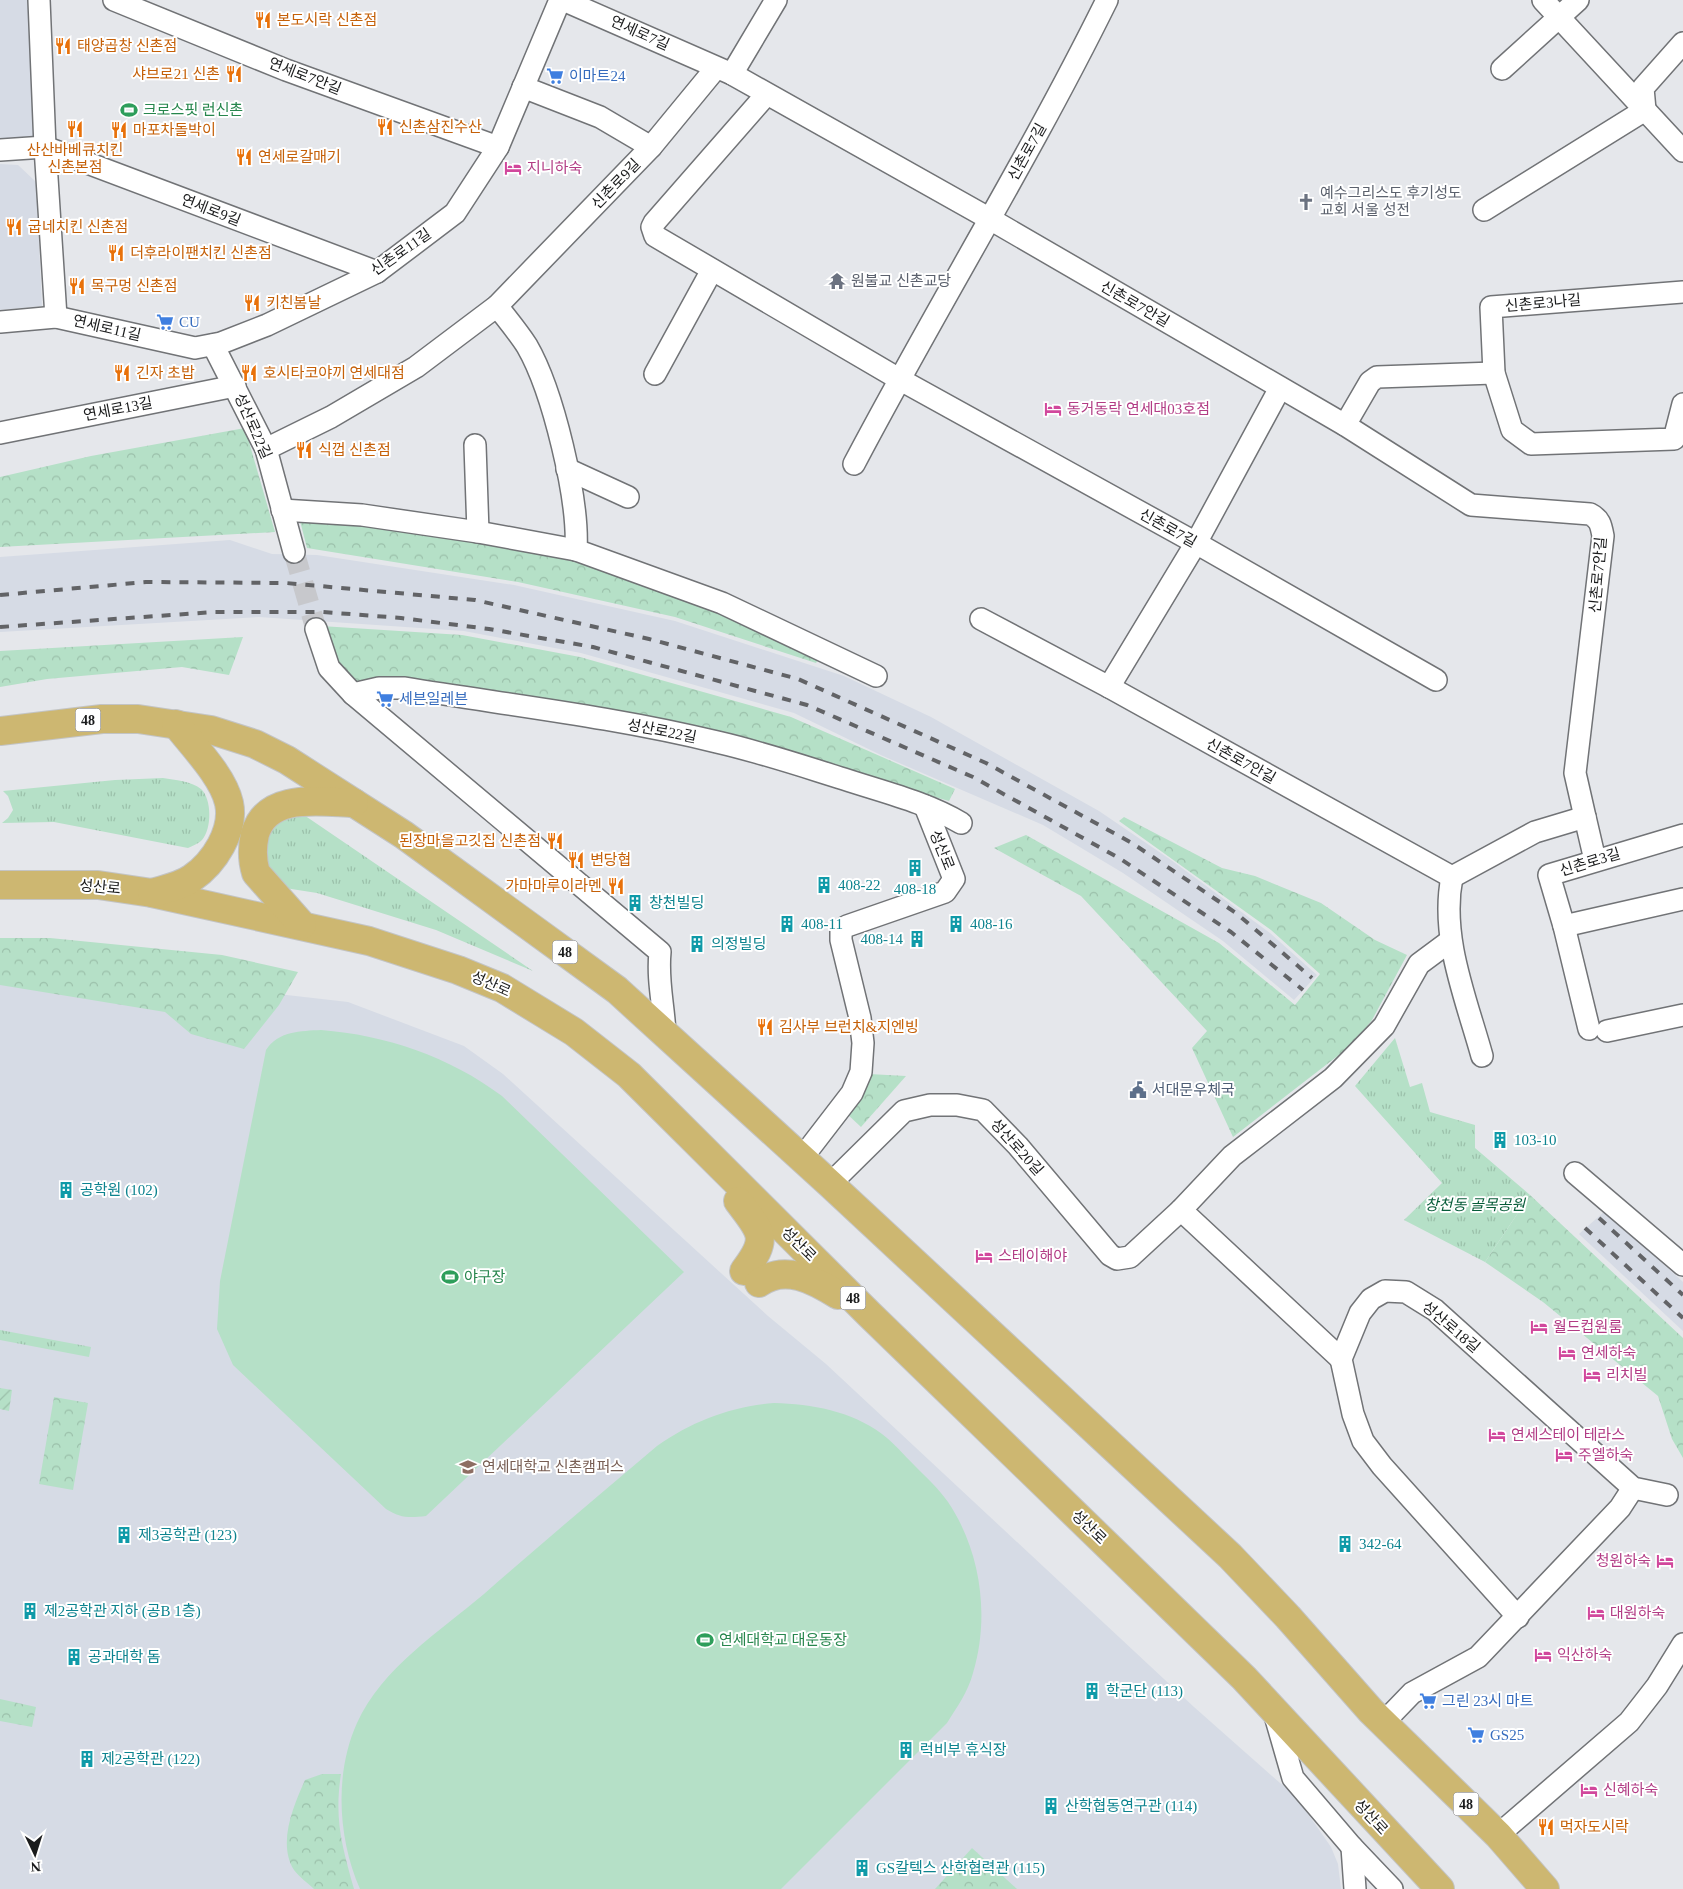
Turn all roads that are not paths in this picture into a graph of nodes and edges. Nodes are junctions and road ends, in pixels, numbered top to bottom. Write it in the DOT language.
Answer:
graph roads {
  1 [pos="40,0"];
  2 [pos="114,0"];
  3 [pos="561,0"];
  4 [pos="776,0"];
  5 [pos="1107,0"];
  6 [pos="1543,0"];
  7 [pos="1578,0"];
  8 [pos="1559,18"];
  9 [pos="1683,43"];
  10 [pos="1502,69"];
  11 [pos="724,71"];
  12 [pos="523,87"];
  13 [pos="766,95"];
  14 [pos="1645,110"];
  15 [pos="45,147"];
  16 [pos="498,147"];
  17 [pos="651,147"];
  18 [pos="0,150"];
  19 [pos="1683,151"];
  20 [pos="1484,210"];
  21 [pos="990,219"];
  22 [pos="712,270"];
  23 [pos="377,272"];
  24 [pos="1683,292"];
  25 [pos="497,306"];
  26 [pos="56,317"];
  27 [pos="0,322"];
  28 [pos="213,345"];
  29 [pos="1494,373"];
  30 [pos="654,374"];
  31 [pos="899,379"];
  32 [pos="235,386"];
  33 [pos="1280,388"];
  34 [pos="1683,404"];
  35 [pos="1345,425"];
  36 [pos="0,433"];
  37 [pos="475,445"];
  38 [pos="266,449"];
  39 [pos="854,464"];
  40 [pos="567,469"];
  41 [pos="628,496"];
  42 [pos="282,510"];
  43 [pos="478,532"];
  44 [pos="1196,543"];
  45 [pos="576,550"];
  46 [pos="294,552"];
  47 [pos="981,619"];
  48 [pos="316,629"];
  49 [pos="876,676"];
  50 [pos="1436,680"];
  51 [pos="1109,687"];
  52 [pos="353,694"];
  53 [pos="176,724"];
  54 [pos="0,732"];
  55 [pos="355,803"];
  56 [pos="925,806"];
  57 [pos="1585,817"];
  58 [pos="961,823"];
  59 [pos="1683,835"];
  60 [pos="1595,860"];
  61 [pos="1452,877"];
  62 [pos="0,886"];
  63 [pos="152,893"];
  64 [pos="1683,899"];
  65 [pos="302,925"];
  66 [pos="1564,926"];
  67 [pos="1450,941"];
  68 [pos="1683,1015"];
  69 [pos="665,1034"];
  70 [pos="1482,1056"];
  71 [pos="688,1134"];
  72 [pos="802,1158"];
  73 [pos="1575,1173"];
  74 [pos="830,1184"];
  75 [pos="1181,1210"];
  76 [pos="1683,1265"];
  77 [pos="869,1314"];
  78 [pos="1341,1360"];
  79 [pos="1633,1488"];
  80 [pos="1667,1495"];
  81 [pos="1518,1617"];
  82 [pos="1683,1644"];
  83 [pos="1274,1712"];
  84 [pos="1383,1723"];
  85 [pos="1498,1835"];
  86 [pos="1352,1847"];
  87 [pos="1355,1889"];
  88 [pos="1392,1889"];
  89 [pos="1440,1889"];
  90 [pos="1545,1889"];
  1 -- 15 [label="street"];
  2 -- 16 [label="street, 연세로7안길"];
  3 -- 11 [label="street, 연세로7길"];
  3 -- 12 [label="street, 신촌로11길"];
  4 -- 11 [label="street, 신촌로9길"];
  5 -- 21 [label="street, 신촌로7길"];
  6 -- 8 [label="street"];
  7 -- 8 [label="street"];
  8 -- 10 [label="street"];
  8 -- 14 [label="street"];
  9 -- 14 [label="street"];
  11 -- 13 [label="street"];
  11 -- 17 [label="street, 신촌로9길"];
  12 -- 16 [label="street, 신촌로11길"];
  12 -- 17 [label="street"];
  13 -- 21 [label="street"];
  13 -- 22 [label="street, 신촌로7길"];
  14 -- 19 [label="street"];
  14 -- 20 [label="street"];
  15 -- 18 [label="street, 연세로9길"];
  15 -- 23 [label="street, 연세로9길"];
  15 -- 26 [label="street"];
  16 -- 23 [label="street, 신촌로11길"];
  17 -- 25 [label="street, 신촌로9길"];
  21 -- 31 [label="street, 신촌로7길"];
  21 -- 33 [label="street, 신촌로7안길"];
  22 -- 30 [label="street"];
  22 -- 31 [label="street, 신촌로7길"];
  23 -- 28 [label="street, 신촌로11길"];
  24 -- 29 [label="street, 신촌로3나길"];
  25 -- 38 [label="street, 신촌로9길"];
  25 -- 40 [label="street"];
  26 -- 27 [label="street, 연세로11길"];
  26 -- 28 [label="street, 연세로11길"];
  28 -- 32 [label="street, 성산로22길"];
  29 -- 34 [label="street, 신촌로3나길"];
  29 -- 35 [label="street"];
  31 -- 39 [label="street, 신촌로7길"];
  31 -- 44 [label="street, 신촌로7길"];
  32 -- 36 [label="street, 연세로13길"];
  32 -- 38 [label="street, 성산로22길"];
  33 -- 35 [label="street, 신촌로7안길"];
  33 -- 44 [label="street"];
  35 -- 57 [label="street, 신촌로7안길"];
  37 -- 43 [label="street"];
  38 -- 42 [label="street, 성산로22길"];
  40 -- 41 [label="street"];
  40 -- 45 [label="street"];
  42 -- 43 [label="street"];
  42 -- 46 [label="street, 성산로22길"];
  43 -- 45 [label="street"];
  44 -- 50 [label="street, 신촌로7길"];
  44 -- 51 [label="street"];
  45 -- 49 [label="street"];
  47 -- 51 [label="street, 신촌로7안길"];
  48 -- 52 [label="street"];
  51 -- 61 [label="street, 신촌로7안길"];
  52 -- 56 [label="street, 성산로22길"];
  52 -- 69 [label="street"];
  53 -- 54 [label="main road, 48"];
  53 -- 55 [label="main road, 48"];
  53 -- 63 [label="main road"];
  55 -- 65 [label="main road"];
  55 -- 69 [label="main road, 48"];
  56 -- 58 [label="street, 성산로22길"];
  56 -- 72 [label="street, 성산로"];
  57 -- 60 [label="street, 신촌로7안길"];
  57 -- 61 [label="street"];
  59 -- 60 [label="street, 신촌로3길"];
  60 -- 66 [label="street, 신촌로3길"];
  61 -- 67 [label="street"];
  62 -- 63 [label="main road, 성산로"];
  63 -- 65 [label="main road, 성산로 / 48"];
  64 -- 66 [label="street"];
  65 -- 71 [label="main road, 성산로 / 48"];
  66 -- 68 [label="street, 신촌로3길"];
  67 -- 70 [label="street"];
  67 -- 75 [label="street, 성산로20길"];
  69 -- 72 [label="main road, 48"];
  71 -- 77 [label="main road, 성산로 / 48"];
  71 -- 77 [label="main road"];
  72 -- 74 [label="main road, 48"];
  73 -- 76 [label="street"];
  74 -- 75 [label="street, 성산로20길"];
  74 -- 84 [label="main road, 48"];
  75 -- 78 [label="street"];
  77 -- 83 [label="main road, 성산로 / 48"];
  78 -- 79 [label="street, 성산로18길"];
  78 -- 81 [label="street"];
  79 -- 80 [label="street"];
  79 -- 81 [label="street"];
  81 -- 84 [label="street"];
  82 -- 85 [label="street"];
  83 -- 86 [label="street"];
  83 -- 89 [label="main road, 성산로 / 48"];
  84 -- 85 [label="main road, 48"];
  85 -- 90 [label="main road, 48"];
  86 -- 87 [label="street"];
  86 -- 88 [label="street"];
}
